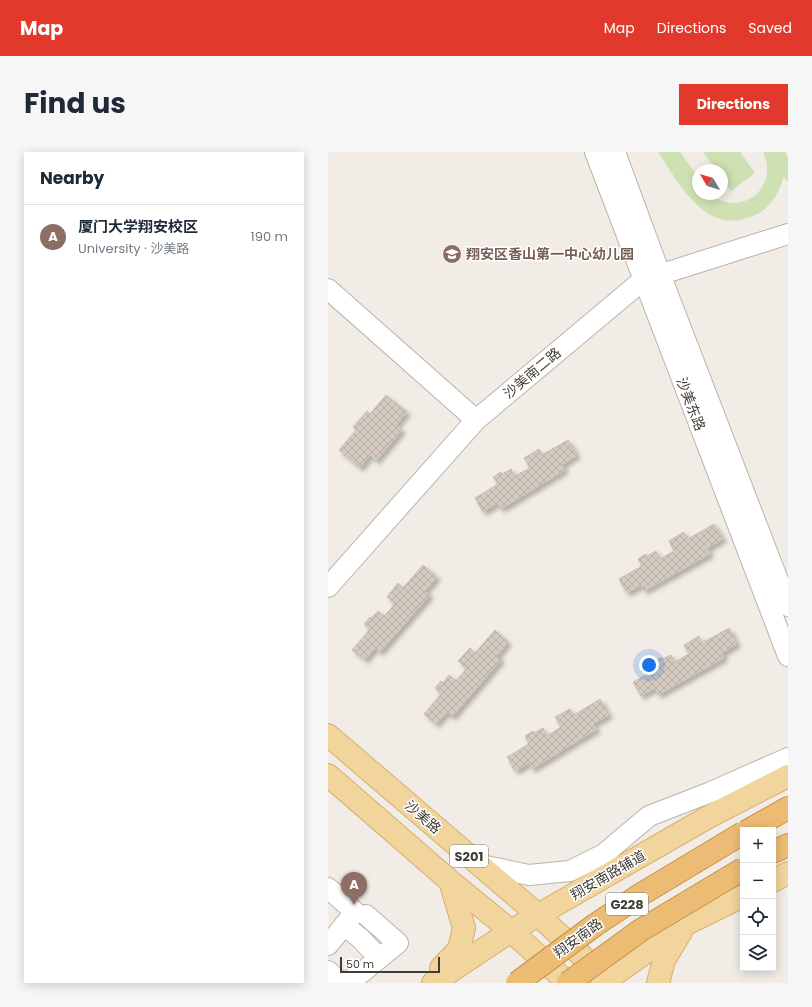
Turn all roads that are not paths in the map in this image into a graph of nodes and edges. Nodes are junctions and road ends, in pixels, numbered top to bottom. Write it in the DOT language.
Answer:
graph roads {
  1 [pos="595,152"];
  2 [pos="615,152"];
  3 [pos="788,234"];
  4 [pos="652,277"];
  5 [pos="328,289"];
  6 [pos="476,420"];
  7 [pos="328,587"];
  8 [pos="788,606"];
  9 [pos="788,656"];
  10 [pos="328,735"];
  11 [pos="787,771"];
  12 [pos="328,775"];
  13 [pos="788,808"];
  14 [pos="754,827"];
  15 [pos="740,836"];
  16 [pos="788,844"];
  17 [pos="776,850"];
  18 [pos="481,866"];
  19 [pos="740,871"];
  20 [pos="788,873"];
  21 [pos="776,879"];
  22 [pos="450,881"];
  23 [pos="328,888"];
  24 [pos="740,897"];
  25 [pos="538,915"];
  26 [pos="355,917"];
  27 [pos="686,924"];
  28 [pos="511,931"];
  29 [pos="328,946"];
  30 [pos="328,971"];
  31 [pos="607,982"];
  32 [pos="342,983"];
  33 [pos="346,983"];
  34 [pos="428,983"];
  35 [pos="433,983"];
  36 [pos="517,983"];
  37 [pos="568,983"];
  38 [pos="658,983"];
  1 -- 4 [label="street, 沙美东路"];
  2 -- 4 [label="street, 沙美东路"];
  3 -- 4 [label="street, 沙美南二路"];
  4 -- 6 [label="street, 沙美南二路"];
  4 -- 8 [label="street, 沙美东路"];
  4 -- 9 [label="street, 沙美东路"];
  5 -- 6 [label="street"];
  6 -- 7 [label="street, 沙美南二路"];
  10 -- 18 [label="main road, 沙美路 / S201"];
  11 -- 18 [label="street"];
  11 -- 25 [label="main road, 翔安南路辅道"];
  12 -- 22 [label="main road, S201"];
  13 -- 14 [label="highway"];
  15 -- 36 [label="highway, 翔安南路 / G228, bridge"];
  16 -- 17 [label="highway"];
  18 -- 25 [label="main road, 沙美路 / S201"];
  19 -- 37 [label="highway, G228, bridge"];
  20 -- 21 [label="main road"];
  22 -- 28 [label="main road, S201"];
  22 -- 34 [label="main road"];
  23 -- 26 [label="street"];
  24 -- 27 [label="main road, S201"];
  25 -- 28 [label="main road, 翔安南路辅道"];
  25 -- 31 [label="main road, 沙美路 / S201"];
  26 -- 29 [label="street"];
  26 -- 33 [label="street"];
  27 -- 31 [label="main road, S201"];
  27 -- 38 [label="main road"];
  28 -- 35 [label="main road, 翔安南路辅道"];
  28 -- 37 [label="main road, S201"];
  30 -- 32 [label="street"];
}
